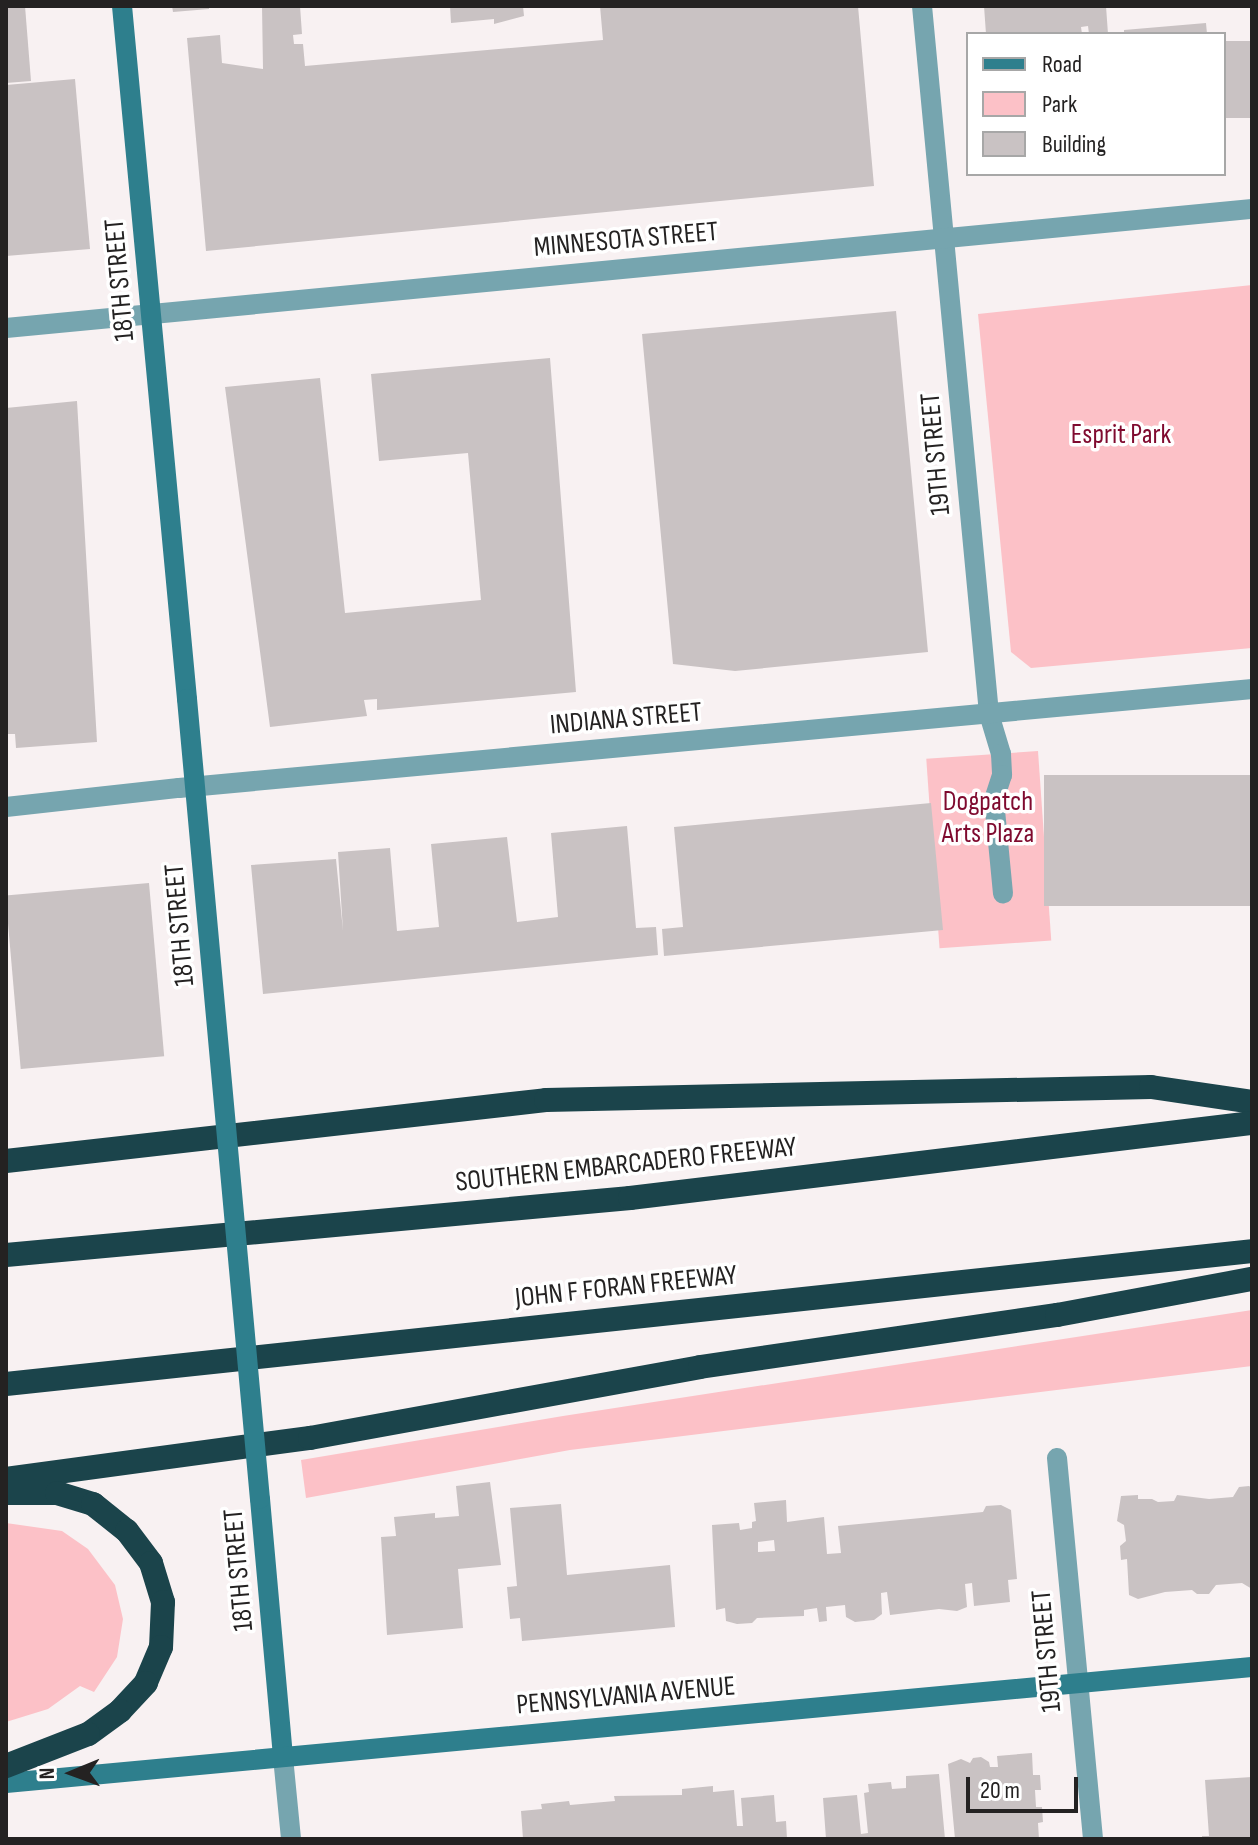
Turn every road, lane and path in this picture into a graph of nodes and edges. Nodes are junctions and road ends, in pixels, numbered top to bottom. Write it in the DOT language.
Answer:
graph roads {
  1 [pos="122,6"];
  2 [pos="922,6"];
  3 [pos="1252,209"];
  4 [pos="944,238"];
  5 [pos="152,313"];
  6 [pos="6,328"];
  7 [pos="1252,689"];
  8 [pos="989,714"];
  9 [pos="6,807"];
  10 [pos="1003,894"];
  11 [pos="1252,1102"];
  12 [pos="1252,1123"];
  13 [pos="228,1138"];
  14 [pos="6,1161"];
  15 [pos="1252,1251"];
  16 [pos="6,1255"];
  17 [pos="1252,1279"];
  18 [pos="12,1383"];
  19 [pos="255,1430"];
  20 [pos="1057,1458"];
  21 [pos="6,1477"];
  22 [pos="6,1493"];
  23 [pos="1252,1667"];
  24 [pos="1078,1682"];
  25 [pos="283,1757"];
  26 [pos="6,1766"];
  27 [pos="6,1783"];
  28 [pos="291,1839"];
  29 [pos="1093,1839"];
  1 -- 5 [label="main road, 18TH STREET"];
  2 -- 4 [label="street, 19TH STREET"];
  3 -- 4 [label="street, MINNESOTA STREET"];
  4 -- 5 [label="street, MINNESOTA STREET"];
  4 -- 8 [label="street, 19TH STREET"];
  5 -- 6 [label="street, MINNESOTA STREET"];
  5 -- 13 [label="main road, 18TH STREET, bridge"];
  7 -- 8 [label="street, INDIANA STREET"];
  8 -- 9 [label="street, INDIANA STREET"];
  8 -- 10 [label="street, 19TH STREET"];
  11 -- 14 [label="highway"];
  12 -- 16 [label="highway, SOUTHERN EMBARCADERO FREEWAY"];
  13 -- 14 [label="highway"];
  13 -- 19 [label="main road, 18TH STREET, bridge"];
  15 -- 18 [label="highway, JOHN F FORAN FREEWAY"];
  17 -- 21 [label="highway"];
  19 -- 21 [label="highway"];
  19 -- 25 [label="main road, 18TH STREET, bridge"];
  20 -- 24 [label="street, 19TH STREET"];
  22 -- 26 [label="highway"];
  23 -- 24 [label="main road, PENNSYLVANIA AVENUE"];
  24 -- 25 [label="main road, PENNSYLVANIA AVENUE"];
  24 -- 29 [label="street, 19TH STREET"];
  25 -- 27 [label="main road, PENNSYLVANIA AVENUE"];
  25 -- 28 [label="street, 18TH STREET"];
}
